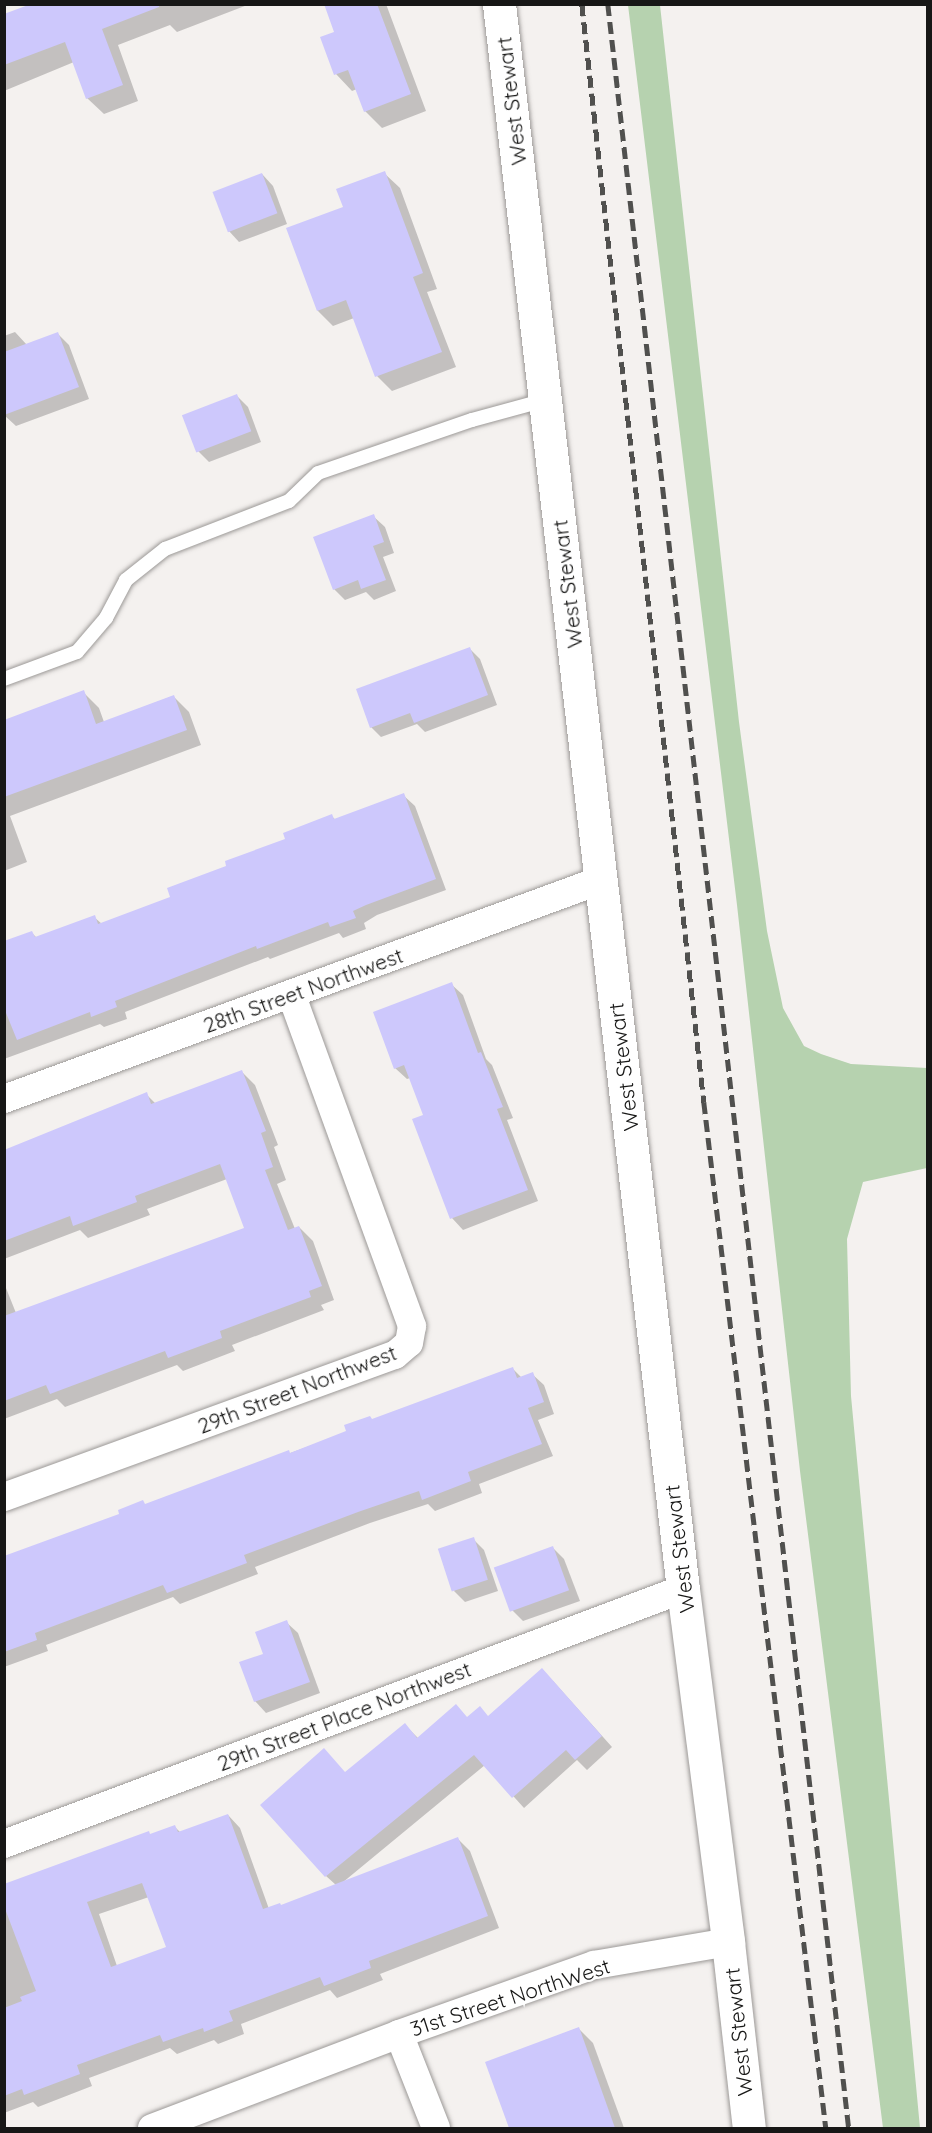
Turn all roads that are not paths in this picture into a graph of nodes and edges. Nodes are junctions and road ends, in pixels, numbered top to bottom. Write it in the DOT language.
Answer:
graph roads {
  1 [pos="499,4"];
  2 [pos="545,400"];
  3 [pos="4,679"];
  4 [pos="601,880"];
  5 [pos="291,994"];
  6 [pos="4,1099"];
  7 [pos="4,1497"];
  8 [pos="683,1589"];
  9 [pos="4,1844"];
  10 [pos="728,1941"];
  11 [pos="399,2034"];
  12 [pos="152,2128"];
  13 [pos="436,2128"];
  14 [pos="749,2128"];
  1 -- 2 [label="street, West Stewart"];
  2 -- 3 [label="lane"];
  2 -- 4 [label="street, West Stewart"];
  4 -- 5 [label="street, 28th Street Northwest"];
  4 -- 8 [label="street, West Stewart"];
  5 -- 6 [label="street, 28th Street Northwest"];
  5 -- 7 [label="street, 29th Street Northwest"];
  8 -- 9 [label="street, 29th Street Place Northwest"];
  8 -- 10 [label="street, West Stewart"];
  10 -- 11 [label="street, 31st Street NorthWest"];
  10 -- 14 [label="street, West Stewart"];
  11 -- 12 [label="street, 31st Street NorthWest"];
  11 -- 13 [label="street"];
}
